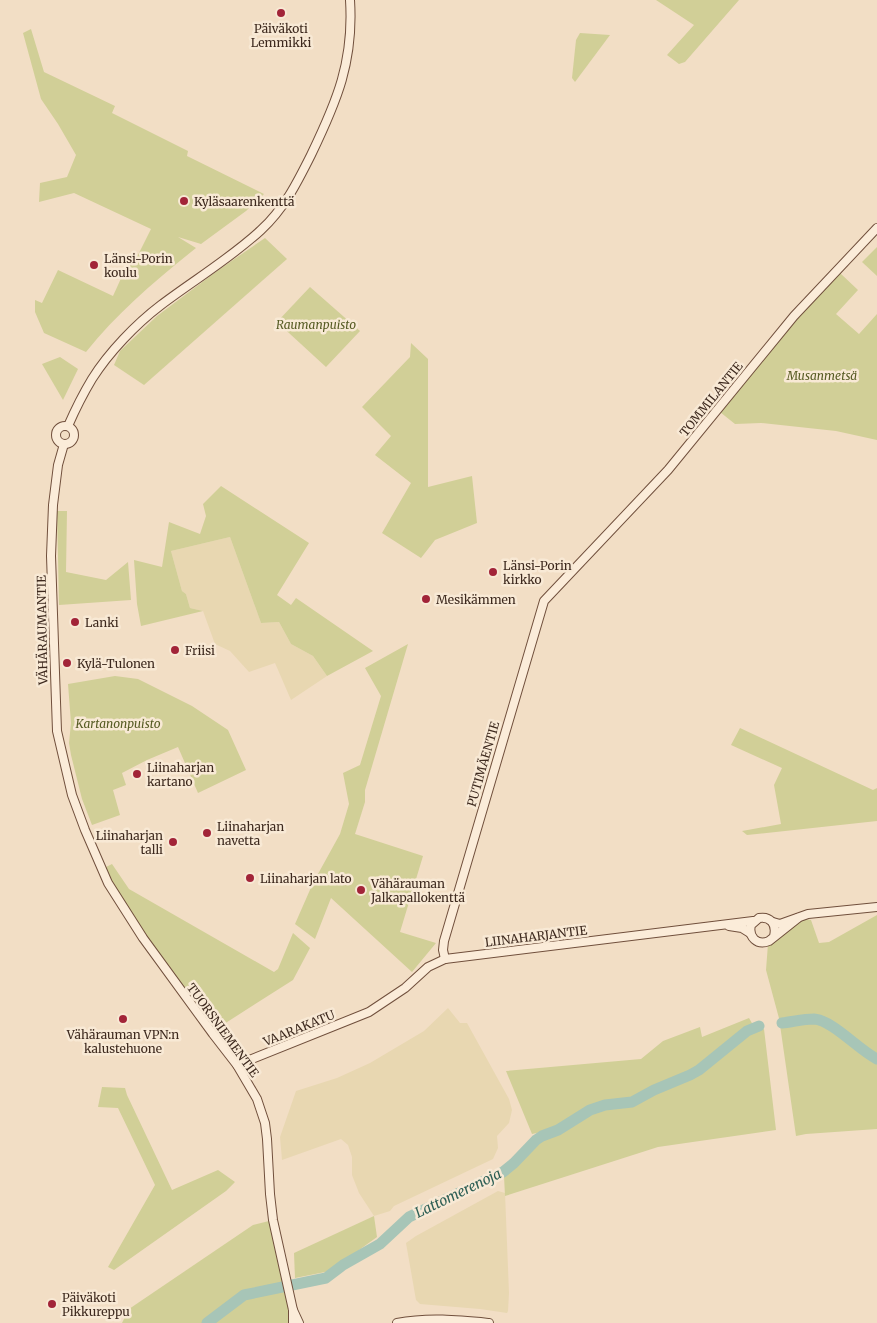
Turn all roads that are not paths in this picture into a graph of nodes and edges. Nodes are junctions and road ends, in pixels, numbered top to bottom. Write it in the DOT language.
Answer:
graph roads {
  1 [pos="350,0"];
  2 [pos="877,228"];
  3 [pos="68,426"];
  4 [pos="64,444"];
  5 [pos="561,582"];
  6 [pos="79,814"];
  7 [pos="877,907"];
  8 [pos="798,918"];
  9 [pos="753,921"];
  10 [pos="773,922"];
  11 [pos="722,924"];
  12 [pos="750,933"];
  13 [pos="774,936"];
  14 [pos="445,959"];
  15 [pos="369,1012"];
  16 [pos="237,1065"];
  17 [pos="294,1310"];
  18 [pos="293,1323"];
  19 [pos="299,1323"];
  20 [pos="397,1323"];
  21 [pos="489,1323"];
  1 -- 3 [label="main road"];
  2 -- 5 [label="main road, TOMMILANTIE"];
  3 -- 4 [label="main road"];
  3 -- 4 [label="main road"];
  4 -- 6 [label="main road, VÄHÄRAUMANTIE"];
  5 -- 14 [label="main road, PUTIMÄENTIE"];
  6 -- 16 [label="main road, TUORSNIEMENTIE"];
  7 -- 8 [label="main road"];
  8 -- 10 [label="main road"];
  8 -- 13 [label="main road"];
  9 -- 10 [label="main road"];
  9 -- 11 [label="main road, LIINAHARJANTIE"];
  9 -- 12 [label="main road"];
  10 -- 13 [label="main road"];
  11 -- 12 [label="main road, LIINAHARJANTIE"];
  11 -- 14 [label="main road, LIINAHARJANTIE"];
  12 -- 13 [label="main road"];
  14 -- 15 [label="main road, LIINAHARJANTIE"];
  15 -- 16 [label="main road, VAARAKATU"];
  16 -- 17 [label="main road, TUORSNIEMENTIE"];
  17 -- 18 [label="main road, TUORSNIEMENTIE"];
  17 -- 19 [label="main road, TUORSNIEMENTIE"];
  20 -- 21 [label="main road"];
}
